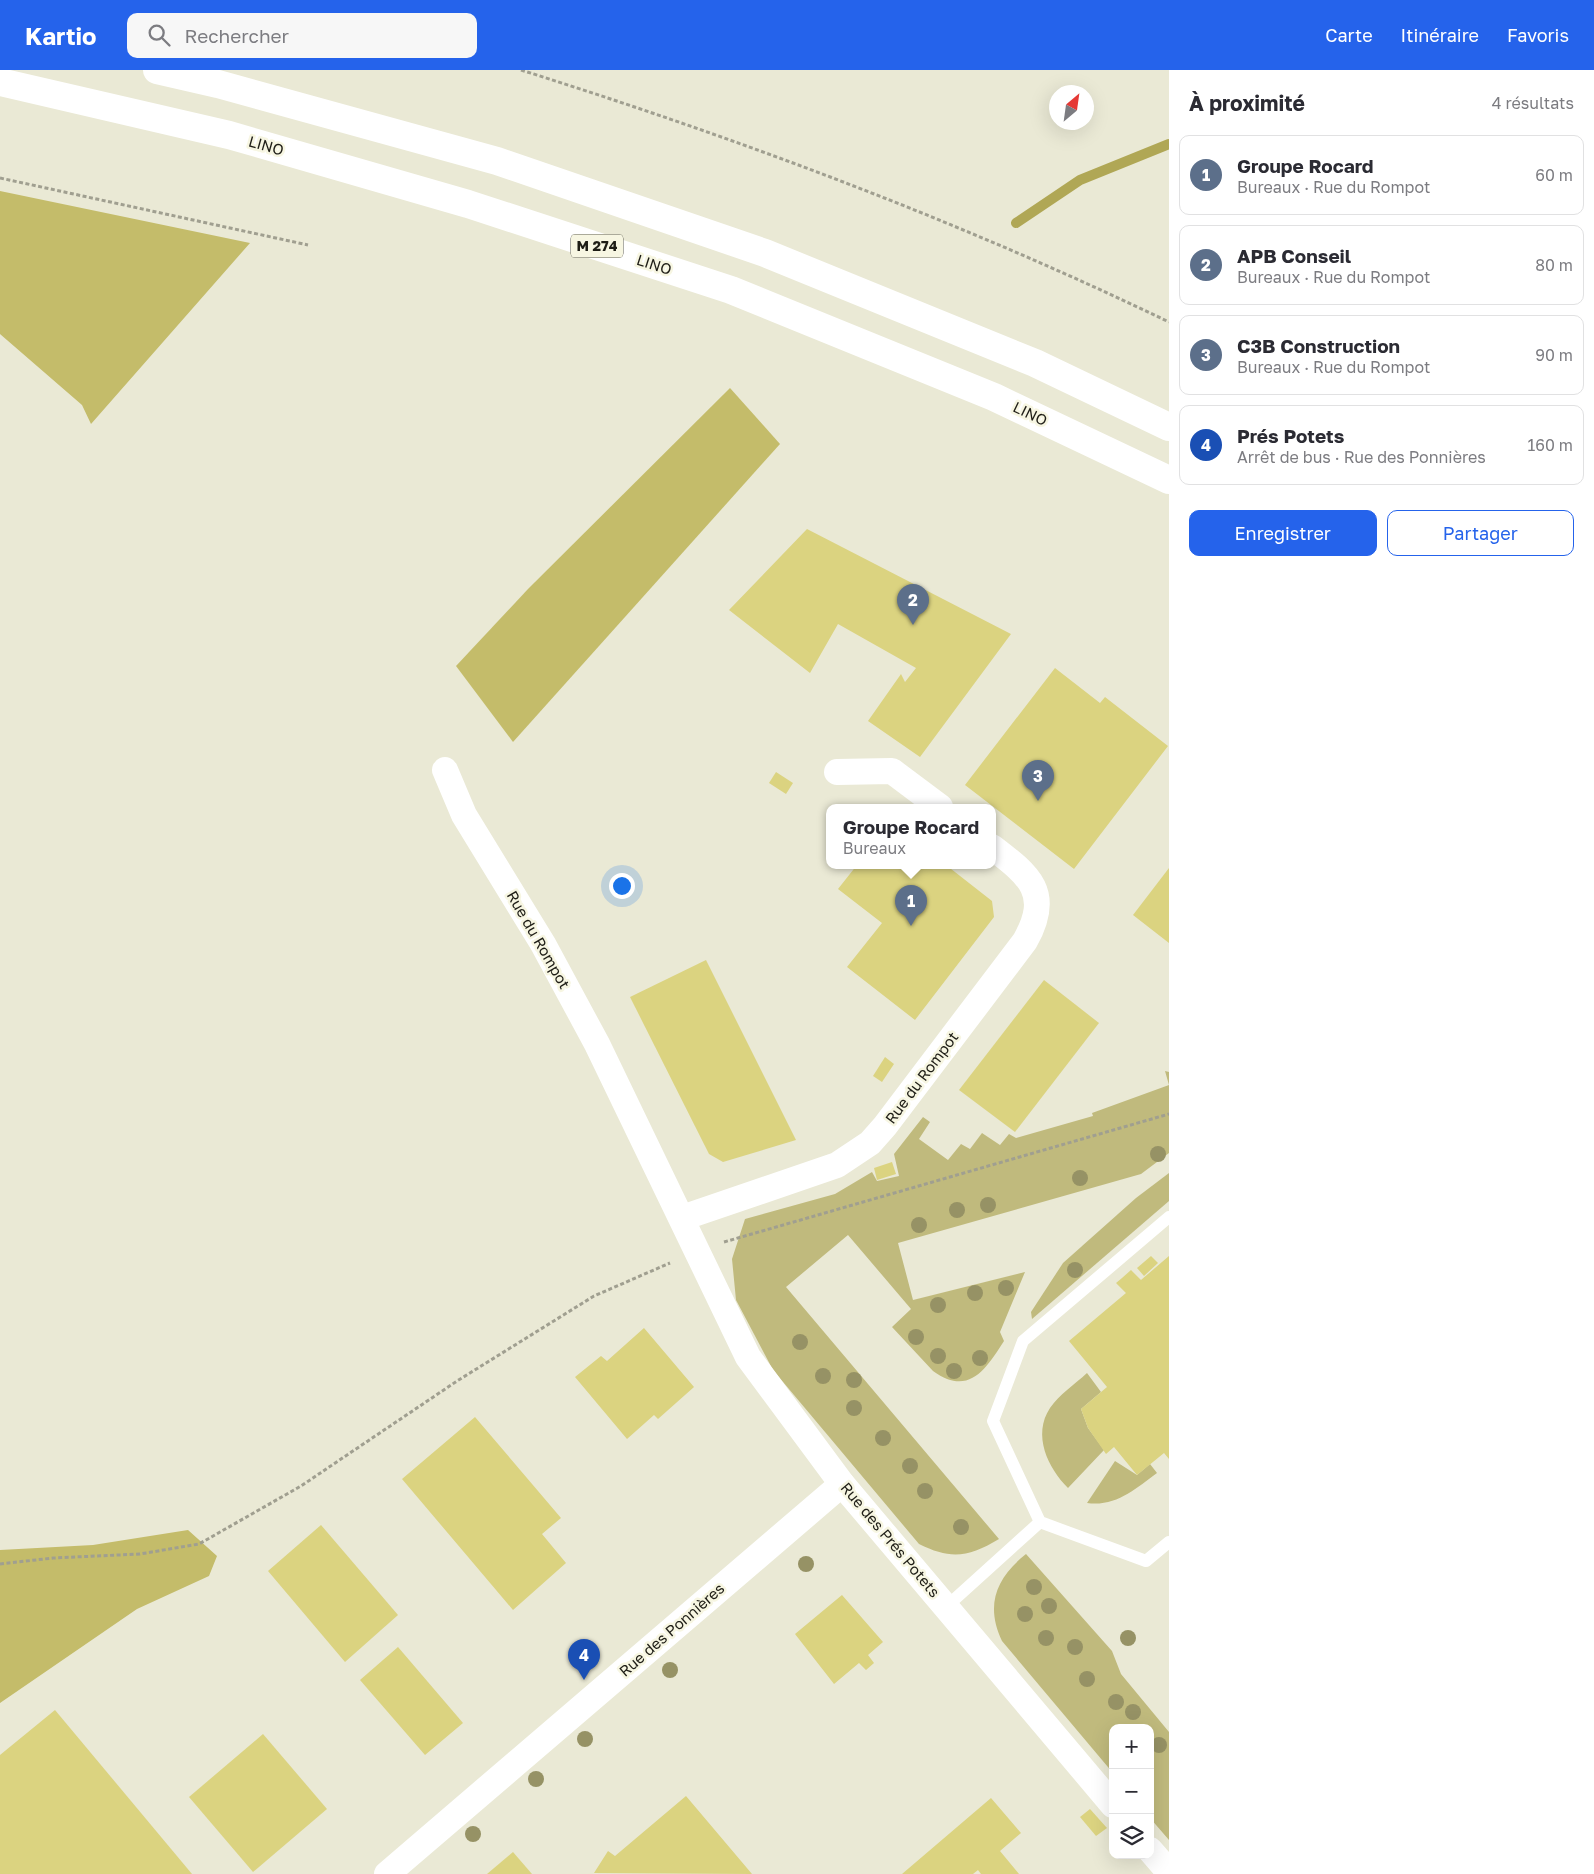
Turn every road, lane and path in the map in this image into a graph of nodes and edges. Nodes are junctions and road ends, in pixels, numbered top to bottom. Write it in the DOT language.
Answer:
graph roads {
  1 [pos="157,70"];
  2 [pos="521,70"];
  3 [pos="0,82"];
  4 [pos="0,178"];
  5 [pos="308,245"];
  6 [pos="1169,322"];
  7 [pos="1169,426"];
  8 [pos="1169,480"];
  9 [pos="445,770"];
  10 [pos="837,772"];
  11 [pos="936,804"];
  12 [pos="996,850"];
  13 [pos="1169,1114"];
  14 [pos="1169,1217"];
  15 [pos="682,1218"];
  16 [pos="699,1252"];
  17 [pos="842,1484"];
  18 [pos="1040,1522"];
  19 [pos="1169,1542"];
  20 [pos="0,1564"];
  21 [pos="946,1607"];
  22 [pos="1109,1800"];
  23 [pos="1154,1856"];
  24 [pos="1166,1872"];
  25 [pos="387,1874"];
  1 -- 7 [label="highway"];
  2 -- 6 [label="path"];
  3 -- 8 [label="highway, LINO / M 274"];
  4 -- 5 [label="path"];
  9 -- 15 [label="street, Rue du Rompot"];
  10 -- 11 [label="street"];
  12 -- 15 [label="street, Rue du Rompot"];
  13 -- 16 [label="path"];
  14 -- 18 [label="lane"];
  15 -- 16 [label="street, Rue du Rompot"];
  16 -- 17 [label="street, Rue des Prés Potets"];
  16 -- 20 [label="path"];
  17 -- 21 [label="street, Rue des Prés Potets"];
  17 -- 25 [label="street, Rue des Ponnières"];
  18 -- 19 [label="lane"];
  18 -- 21 [label="lane"];
  21 -- 22 [label="street, Rue des Prés Potets"];
  23 -- 24 [label="street"];
}
